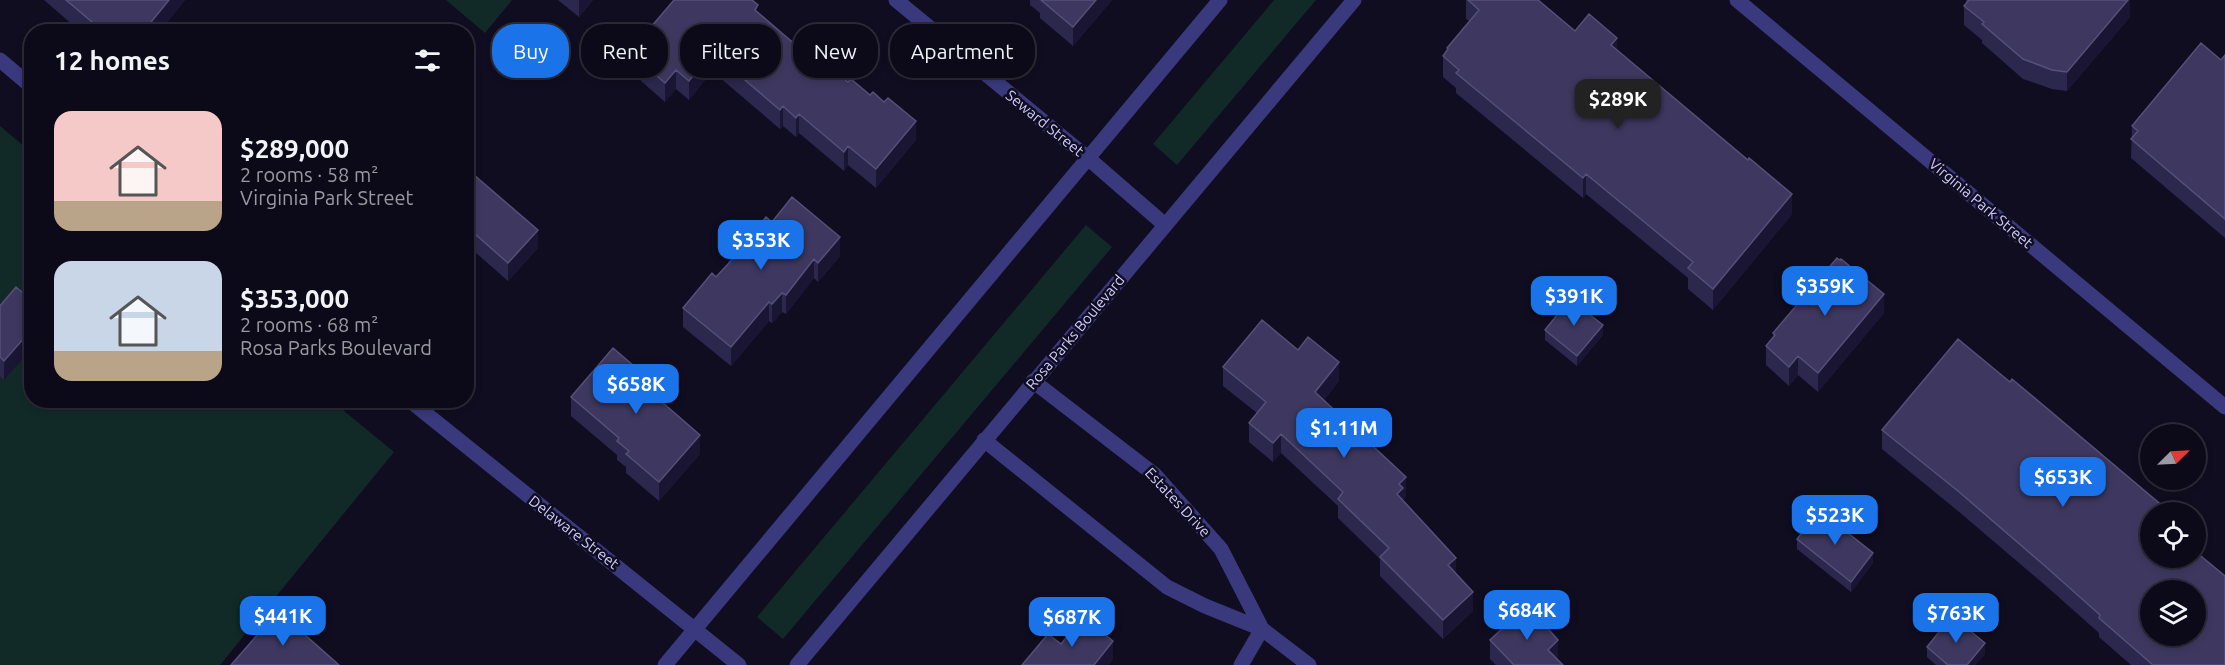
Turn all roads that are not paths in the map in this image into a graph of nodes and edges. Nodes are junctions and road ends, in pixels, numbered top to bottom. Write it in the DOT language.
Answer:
graph roads {
  1 [pos="896,0"];
  2 [pos="1220,0"];
  3 [pos="1354,0"];
  4 [pos="1737,0"];
  5 [pos="0,60"];
  6 [pos="24,80"];
  7 [pos="1089,159"];
  8 [pos="1165,225"];
  9 [pos="1033,381"];
  10 [pos="2225,407"];
  11 [pos="419,408"];
  12 [pos="984,440"];
  13 [pos="696,628"];
  14 [pos="1262,629"];
  15 [pos="665,665"];
  16 [pos="739,665"];
  17 [pos="797,665"];
  18 [pos="1241,665"];
  19 [pos="1309,665"];
  1 -- 7 [label="street, Seward Street"];
  2 -- 7 [label="street"];
  3 -- 8 [label="street, Rosa Parks Boulevard"];
  4 -- 10 [label="street, Virginia Park Street"];
  5 -- 6 [label="street"];
  7 -- 8 [label="street, Seward Street"];
  7 -- 13 [label="street"];
  8 -- 9 [label="street, Rosa Parks Boulevard"];
  9 -- 12 [label="street, Rosa Parks Boulevard"];
  9 -- 14 [label="street, Estates Drive"];
  11 -- 13 [label="street, Delaware Street"];
  12 -- 14 [label="street, Estates Drive"];
  12 -- 17 [label="street, Rosa Parks Boulevard"];
  13 -- 15 [label="street"];
  13 -- 16 [label="street, Delaware Street"];
  14 -- 18 [label="street"];
  14 -- 19 [label="street, Estates Drive"];
}
